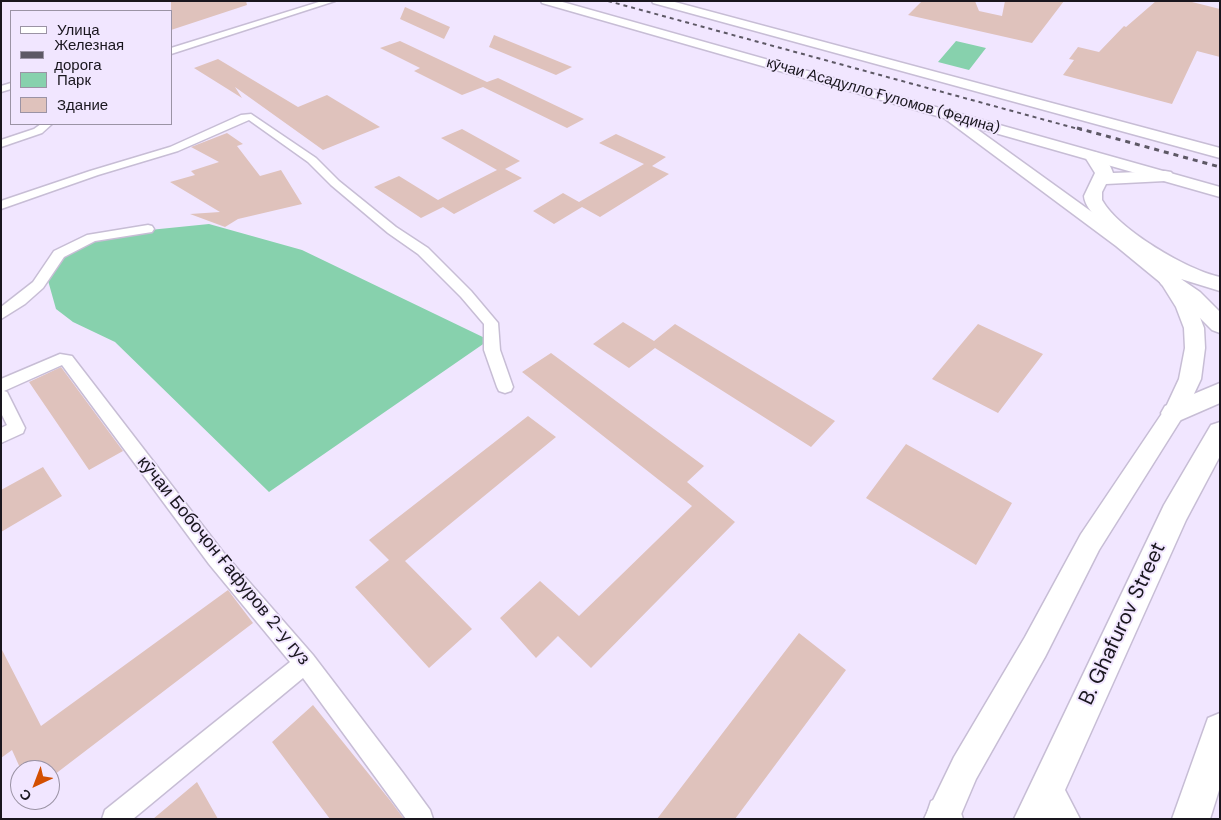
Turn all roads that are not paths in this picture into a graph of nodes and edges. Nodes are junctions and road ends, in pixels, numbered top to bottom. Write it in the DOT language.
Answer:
graph roads {
  1 [pos="331,1"];
  2 [pos="546,1"];
  3 [pos="657,1"];
  4 [pos="172,52"];
  5 [pos="950,116"];
  6 [pos="46,125"];
  7 [pos="1029,138"];
  8 [pos="1,144"];
  9 [pos="1191,144"];
  10 [pos="1220,148"];
  11 [pos="1220,152"];
  12 [pos="1094,157"];
  13 [pos="1010,160"];
  14 [pos="1165,176"];
  15 [pos="1102,179"];
  16 [pos="1220,192"];
  17 [pos="1,206"];
  18 [pos="148,229"];
  19 [pos="1168,279"];
  20 [pos="1220,284"];
  21 [pos="1,314"];
  22 [pos="1220,324"];
  23 [pos="1,386"];
  24 [pos="505,388"];
  25 [pos="1220,392"];
  26 [pos="1,396"];
  27 [pos="1174,413"];
  28 [pos="1220,432"];
  29 [pos="1,436"];
  30 [pos="305,663"];
  31 [pos="1220,730"];
  32 [pos="1047,809"];
  33 [pos="943,817"];
  34 [pos="114,819"];
  35 [pos="421,819"];
  36 [pos="1191,819"];
  1 -- 4 [label="street"];
  2 -- 5 [label="street, кӯчаи Асадулло Ғуломов (Федина)"];
  3 -- 9 [label="street, кӯчаи Асадулло Ғуломов (Федина)"];
  5 -- 7 [label="street, кӯчаи Асадулло Ғуломов (Федина)"];
  5 -- 13 [label="street"];
  6 -- 8 [label="street"];
  7 -- 12 [label="street, кӯчаи Асадулло Ғуломов (Федина)"];
  7 -- 13 [label="street"];
  9 -- 10 [label="street"];
  9 -- 11 [label="street, кӯчаи Асадулло Ғуломов (Федина)"];
  12 -- 14 [label="street, кӯчаи Асадулло Ғуломов (Федина)"];
  12 -- 15 [label="main road"];
  13 -- 19 [label="street"];
  14 -- 15 [label="main road"];
  14 -- 16 [label="street, кӯчаи Асадулло Ғуломов (Федина)"];
  15 -- 20 [label="main road"];
  17 -- 24 [label="street"];
  18 -- 21 [label="street"];
  19 -- 22 [label="main road"];
  19 -- 27 [label="street"];
  23 -- 30 [label="street, кӯчаи Бобоҷон Ғафуров 2-у гуз"];
  25 -- 27 [label="main road"];
  26 -- 29 [label="street"];
  27 -- 33 [label="street"];
  28 -- 32 [label="main road, B. Ghafurov Street"];
  30 -- 34 [label="street"];
  30 -- 35 [label="street, кӯчаи Бобоҷон Ғафуров 2-у гуз"];
  31 -- 36 [label="main road"];
}
